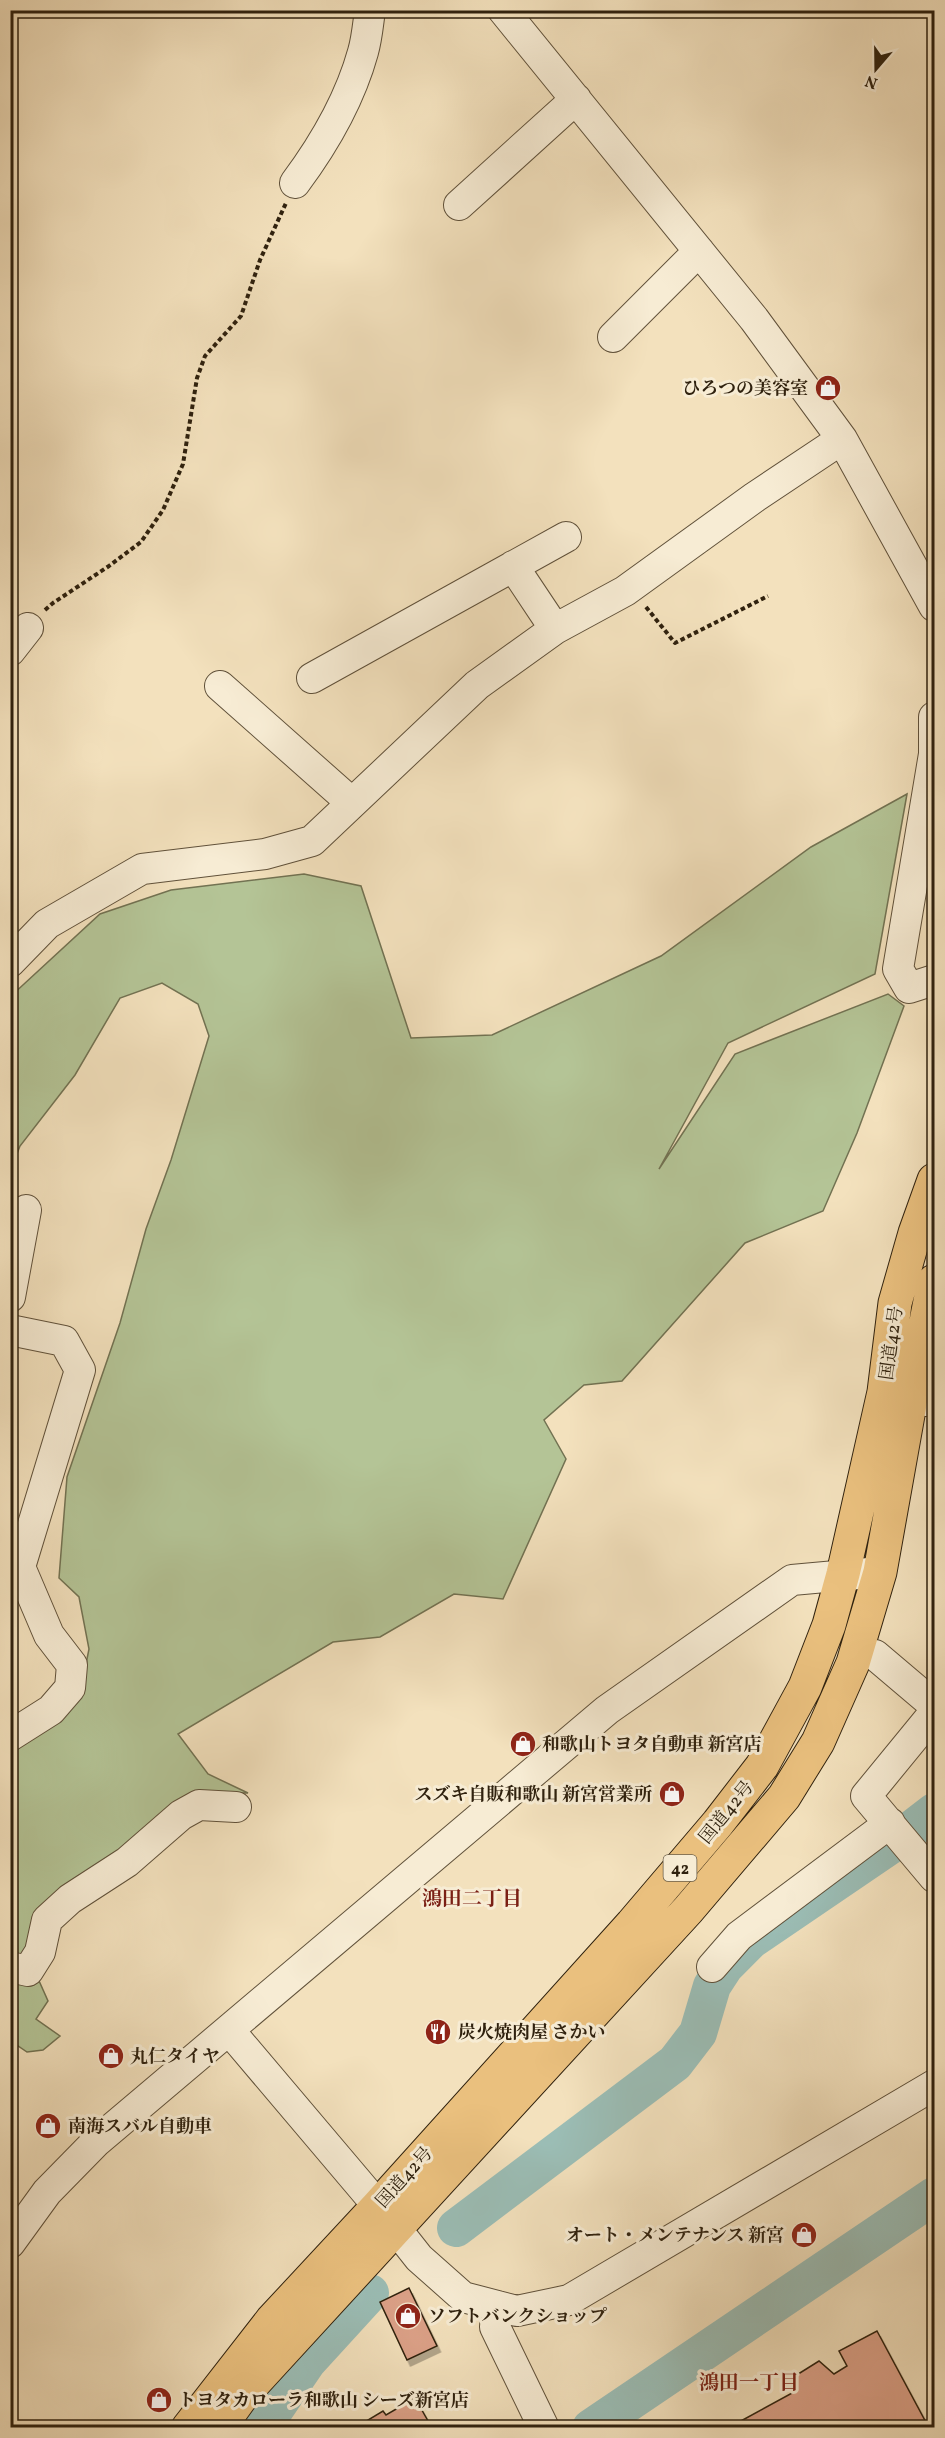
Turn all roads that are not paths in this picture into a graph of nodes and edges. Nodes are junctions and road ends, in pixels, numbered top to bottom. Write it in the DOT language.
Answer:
graph roads {
  1 [pos="370,10"];
  2 [pos="503,10"];
  3 [pos="576,99"];
  4 [pos="295,183"];
  5 [pos="459,205"];
  6 [pos="699,251"];
  7 [pos="613,337"];
  8 [pos="842,439"];
  9 [pos="566,537"];
  10 [pos="513,566"];
  11 [pos="934,606"];
  12 [pos="555,629"];
  13 [pos="312,678"];
  14 [pos="220,686"];
  15 [pos="934,717"];
  16 [pos="352,803"];
  17 [pos="10,962"];
  18 [pos="934,980"];
  19 [pos="934,1179"];
  20 [pos="26,1210"];
  21 [pos="934,1281"];
  22 [pos="10,1297"];
  23 [pos="10,1330"];
  24 [pos="910,1396"];
  25 [pos="879,1572"];
  26 [pos="843,1574"];
  27 [pos="15,1577"];
  28 [pos="875,1655"];
  29 [pos="934,1705"];
  30 [pos="934,1713"];
  31 [pos="10,1736"];
  32 [pos="236,1807"];
  33 [pos="890,1823"];
  34 [pos="934,1877"];
  35 [pos="10,1967"];
  36 [pos="712,1967"];
  37 [pos="229,2031"];
  38 [pos="934,2085"];
  39 [pos="386,2216"];
  40 [pos="10,2242"];
  41 [pos="497,2306"];
  42 [pos="188,2427"];
  43 [pos="219,2427"];
  44 [pos="544,2427"];
  1 -- 4 [label="street"];
  2 -- 3 [label="street"];
  3 -- 5 [label="street"];
  3 -- 6 [label="street"];
  6 -- 7 [label="street"];
  6 -- 8 [label="street"];
  8 -- 11 [label="street"];
  8 -- 12 [label="street"];
  9 -- 10 [label="street"];
  10 -- 12 [label="street"];
  10 -- 13 [label="street"];
  12 -- 16 [label="street"];
  14 -- 16 [label="street"];
  15 -- 18 [label="street"];
  16 -- 17 [label="street"];
  19 -- 24 [label="highway, 国道42号 / 42"];
  20 -- 22 [label="street"];
  21 -- 24 [label="highway, 国道42号 / 42"];
  23 -- 27 [label="street"];
  24 -- 25 [label="highway, 国道42号 / 42"];
  24 -- 26 [label="highway, 国道42号 / 42"];
  25 -- 26 [label="street"];
  25 -- 39 [label="highway, 国道42号 / 42"];
  26 -- 37 [label="street"];
  26 -- 39 [label="highway, 国道42号 / 42"];
  27 -- 31 [label="street"];
  28 -- 29 [label="street"];
  30 -- 33 [label="street"];
  32 -- 35 [label="street"];
  33 -- 34 [label="street"];
  33 -- 36 [label="street"];
  37 -- 39 [label="street"];
  37 -- 40 [label="street"];
  38 -- 41 [label="street"];
  39 -- 41 [label="street"];
  39 -- 42 [label="highway, 国道42号 / 42"];
  39 -- 43 [label="highway, 国道42号 / 42"];
  41 -- 44 [label="street"];
}
